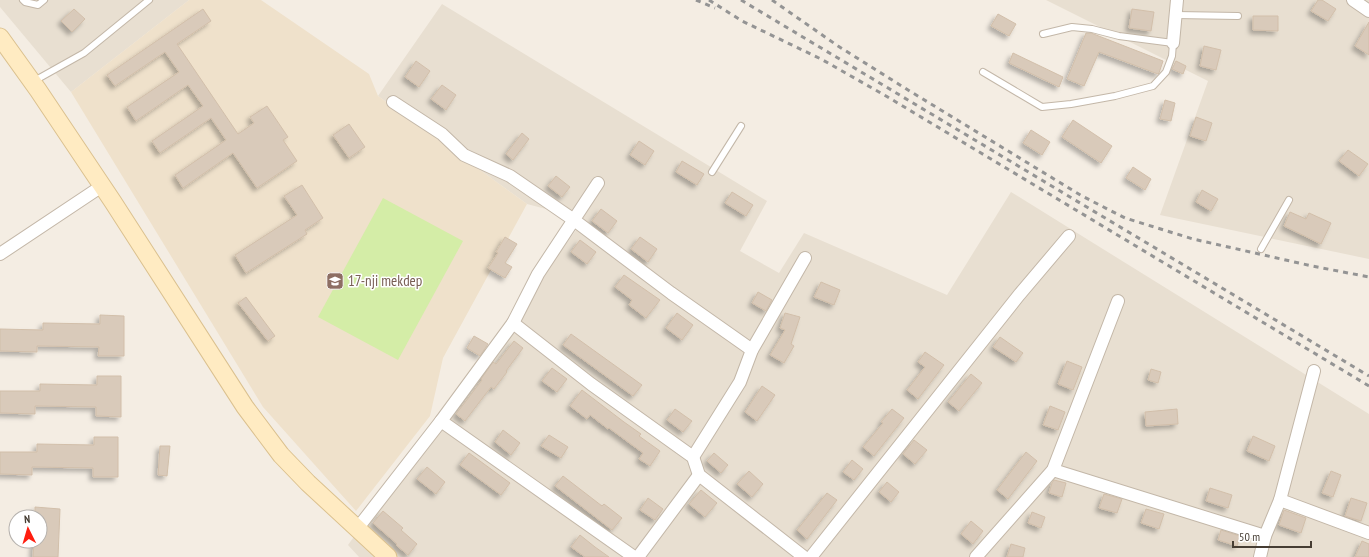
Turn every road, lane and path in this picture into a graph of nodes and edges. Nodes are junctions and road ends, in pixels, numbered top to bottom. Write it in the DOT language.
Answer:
graph roads {
  1 [pos="23,0"];
  2 [pos="44,0"];
  3 [pos="149,0"];
  4 [pos="1176,0"];
  5 [pos="1353,0"];
  6 [pos="1369,10"];
  7 [pos="1176,15"];
  8 [pos="1238,16"];
  9 [pos="1043,34"];
  10 [pos="0,37"];
  11 [pos="1173,43"];
  12 [pos="983,72"];
  13 [pos="32,82"];
  14 [pos="393,102"];
  15 [pos="741,126"];
  16 [pos="712,172"];
  17 [pos="598,183"];
  18 [pos="102,186"];
  19 [pos="1289,200"];
  20 [pos="574,220"];
  21 [pos="1069,236"];
  22 [pos="1261,249"];
  23 [pos="0,254"];
  24 [pos="805,258"];
  25 [pos="1118,301"];
  26 [pos="513,323"];
  27 [pos="752,350"];
  28 [pos="1314,372"];
  29 [pos="441,421"];
  30 [pos="693,457"];
  31 [pos="1053,470"];
  32 [pos="699,475"];
  33 [pos="1280,500"];
  34 [pos="357,529"];
  35 [pos="1369,533"];
  36 [pos="1266,536"];
  37 [pos="388,557"];
  38 [pos="634,557"];
  39 [pos="638,557"];
  40 [pos="804,557"];
  41 [pos="811,557"];
  42 [pos="976,557"];
  43 [pos="1260,557"];
  1 -- 2 [label="lane"];
  3 -- 13 [label="lane"];
  4 -- 7 [label="street"];
  5 -- 6 [label="street"];
  7 -- 8 [label="lane"];
  7 -- 11 [label="street"];
  9 -- 11 [label="lane"];
  10 -- 13 [label="street"];
  11 -- 12 [label="lane"];
  13 -- 18 [label="street"];
  14 -- 20 [label="street"];
  15 -- 16 [label="lane"];
  17 -- 20 [label="street"];
  18 -- 23 [label="street"];
  18 -- 34 [label="street"];
  19 -- 22 [label="lane"];
  20 -- 26 [label="street"];
  20 -- 27 [label="street"];
  21 -- 41 [label="street"];
  24 -- 27 [label="street"];
  25 -- 31 [label="street"];
  26 -- 29 [label="street"];
  26 -- 30 [label="street"];
  27 -- 30 [label="street"];
  28 -- 33 [label="street"];
  29 -- 34 [label="street"];
  29 -- 38 [label="street"];
  30 -- 32 [label="street"];
  31 -- 36 [label="street"];
  31 -- 42 [label="street"];
  32 -- 39 [label="street"];
  32 -- 40 [label="street"];
  33 -- 35 [label="street"];
  33 -- 36 [label="street"];
  34 -- 37 [label="street"];
  36 -- 43 [label="street"];
}
